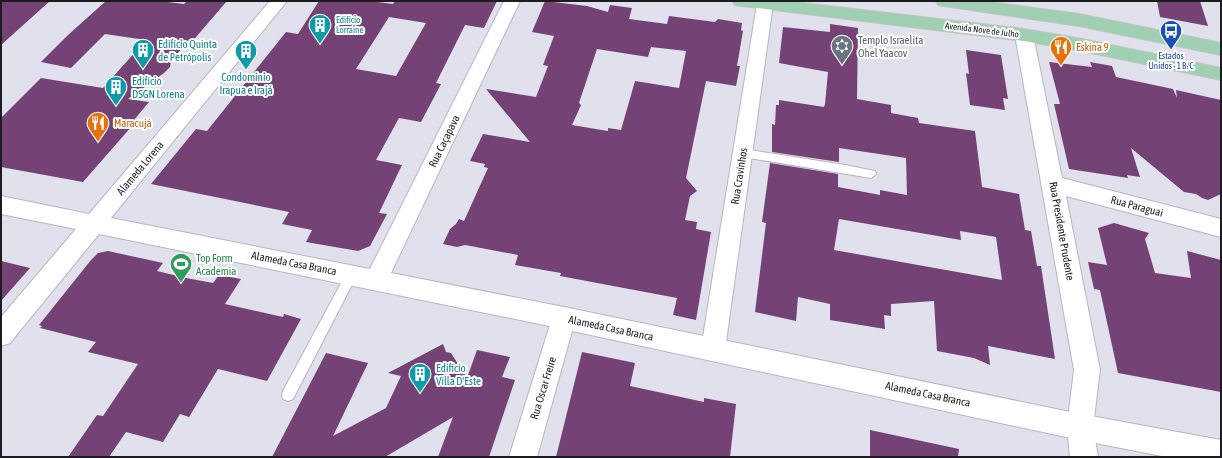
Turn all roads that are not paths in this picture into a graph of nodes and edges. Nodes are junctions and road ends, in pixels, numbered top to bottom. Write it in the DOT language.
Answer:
graph roads {
  1 [pos="279,1"];
  2 [pos="512,1"];
  3 [pos="741,1"];
  4 [pos="944,1"];
  5 [pos="765,4"];
  6 [pos="1024,36"];
  7 [pos="1221,48"];
  8 [pos="1221,74"];
  9 [pos="743,153"];
  10 [pos="871,174"];
  11 [pos="1053,184"];
  12 [pos="1,205"];
  13 [pos="93,223"];
  14 [pos="1221,228"];
  15 [pos="351,275"];
  16 [pos="376,280"];
  17 [pos="564,318"];
  18 [pos="1,335"];
  19 [pos="713,349"];
  20 [pos="288,395"];
  21 [pos="1080,427"];
  22 [pos="1221,454"];
  23 [pos="523,457"];
  24 [pos="1084,457"];
  1 -- 13 [label="street, Alameda Lorena"];
  2 -- 16 [label="street, Rua Caçapava"];
  3 -- 5 [label="main road, Avenida Nove de Julho"];
  4 -- 7 [label="main road"];
  5 -- 6 [label="main road, Avenida Nove de Julho"];
  5 -- 9 [label="street, Rua Cravinhos"];
  6 -- 8 [label="main road, Avenida Nove de Julho"];
  6 -- 11 [label="street, Rua Presidente Prudente"];
  9 -- 10 [label="lane"];
  9 -- 19 [label="street, Rua Cravinhos"];
  11 -- 14 [label="street, Rua Paraguai"];
  11 -- 21 [label="street, Rua Presidente Prudente"];
  12 -- 13 [label="street, Alameda Casa Branca"];
  13 -- 15 [label="street, Alameda Casa Branca"];
  13 -- 18 [label="street, Alameda Lorena"];
  15 -- 16 [label="street, Alameda Casa Branca"];
  15 -- 20 [label="lane"];
  16 -- 17 [label="street, Alameda Casa Branca"];
  17 -- 19 [label="street, Alameda Casa Branca"];
  17 -- 23 [label="street, Rua Oscar Freire"];
  19 -- 21 [label="street, Alameda Casa Branca"];
  21 -- 22 [label="street, Alameda Casa Branca"];
  21 -- 24 [label="street, Rua Presidente Prudente"];
}
